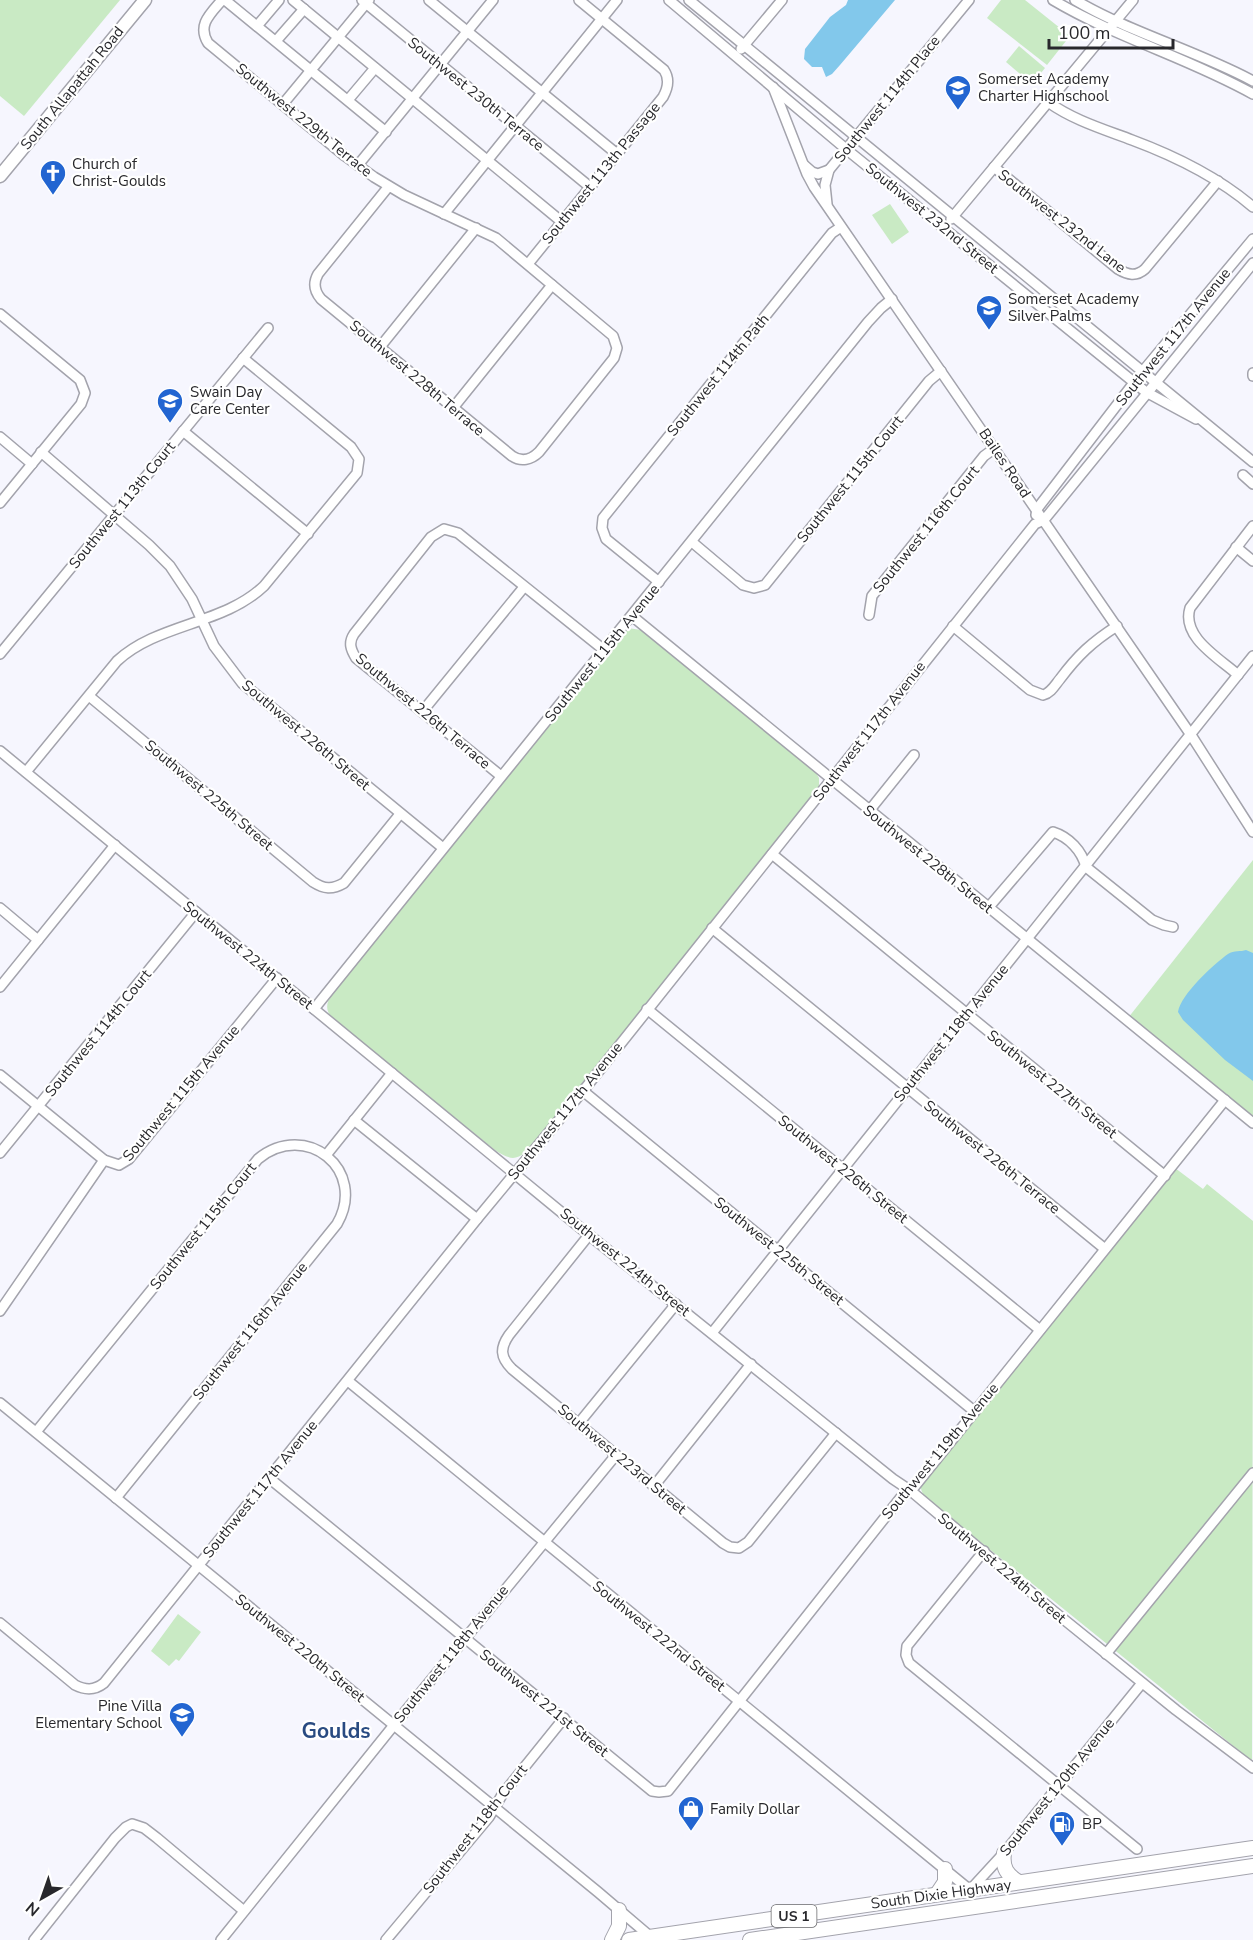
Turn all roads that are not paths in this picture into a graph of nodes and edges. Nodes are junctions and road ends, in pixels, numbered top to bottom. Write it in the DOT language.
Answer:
graph roads {
  1 [pos="145,0"];
  2 [pos="223,0"];
  3 [pos="279,0"];
  4 [pos="293,0"];
  5 [pos="430,0"];
  6 [pos="493,0"];
  7 [pos="579,0"];
  8 [pos="617,0"];
  9 [pos="669,0"];
  10 [pos="689,0"];
  11 [pos="969,0"];
  12 [pos="1053,0"];
  13 [pos="1075,0"];
  14 [pos="1133,0"];
  15 [pos="365,1"];
  16 [pos="779,1"];
  17 [pos="303,9"];
  18 [pos="602,19"];
  19 [pos="1116,21"];
  20 [pos="257,26"];
  21 [pos="1108,29"];
  22 [pos="467,32"];
  23 [pos="339,37"];
  24 [pos="276,41"];
  25 [pos="744,45"];
  26 [pos="736,54"];
  27 [pos="440,64"];
  28 [pos="375,68"];
  29 [pos="311,70"];
  30 [pos="1253,81"];
  31 [pos="773,87"];
  32 [pos="542,93"];
  33 [pos="1253,94"];
  34 [pos="413,98"];
  35 [pos="348,100"];
  36 [pos="1048,102"];
  37 [pos="283,104"];
  38 [pos="515,126"];
  39 [pos="386,132"];
  40 [pos="855,136"];
  41 [pos="846,149"];
  42 [pos="617,154"];
  43 [pos="487,160"];
  44 [pos="803,163"];
  45 [pos="358,165"];
  46 [pos="994,167"];
  47 [pos="829,170"];
  48 [pos="0,176"];
  49 [pos="1218,181"];
  50 [pos="388,186"];
  51 [pos="590,187"];
  52 [pos="827,206"];
  53 [pos="1253,207"];
  54 [pos="444,214"];
  55 [pos="953,216"];
  56 [pos="562,222"];
  57 [pos="841,227"];
  58 [pos="476,228"];
  59 [pos="944,228"];
  60 [pos="1253,239"];
  61 [pos="1253,263"];
  62 [pos="528,264"];
  63 [pos="552,285"];
  64 [pos="891,299"];
  65 [pos="0,314"];
  66 [pos="268,328"];
  67 [pos="380,347"];
  68 [pos="243,358"];
  69 [pos="1143,371"];
  70 [pos="941,372"];
  71 [pos="1155,381"];
  72 [pos="1134,382"];
  73 [pos="1146,392"];
  74 [pos="453,408"];
  75 [pos="1204,422"];
  76 [pos="183,431"];
  77 [pos="0,437"];
  78 [pos="995,448"];
  79 [pos="41,452"];
  80 [pos="531,458"];
  81 [pos="1253,462"];
  82 [pos="32,464"];
  83 [pos="1242,475"];
  84 [pos="1253,484"];
  85 [pos="0,503"];
  86 [pos="1036,509"];
  87 [pos="114,515"];
  88 [pos="1039,522"];
  89 [pos="1253,526"];
  90 [pos="308,534"];
  91 [pos="692,542"];
  92 [pos="1236,547"];
  93 [pos="1253,561"];
  94 [pos="659,582"];
  95 [pos="524,587"];
  96 [pos="868,615"];
  97 [pos="632,616"];
  98 [pos="202,620"];
  99 [pos="953,626"];
  100 [pos="1117,626"];
  101 [pos="604,650"];
  102 [pos="0,654"];
  103 [pos="1253,656"];
  104 [pos="1238,675"];
  105 [pos="89,696"];
  106 [pos="422,712"];
  107 [pos="1191,735"];
  108 [pos="0,751"];
  109 [pos="914,755"];
  110 [pos="26,772"];
  111 [pos="501,776"];
  112 [pos="831,780"];
  113 [pos="869,811"];
  114 [pos="400,813"];
  115 [pos="1253,832"];
  116 [pos="115,845"];
  117 [pos="443,848"];
  118 [pos="772,854"];
  119 [pos="1086,867"];
  120 [pos="0,908"];
  121 [pos="988,908"];
  122 [pos="196,912"];
  123 [pos="1173,927"];
  124 [pos="712,928"];
  125 [pos="38,940"];
  126 [pos="1027,940"];
  127 [pos="277,978"];
  128 [pos="0,987"];
  129 [pos="314,1009"];
  130 [pos="647,1009"];
  131 [pos="966,1014"];
  132 [pos="393,1073"];
  133 [pos="0,1075"];
  134 [pos="908,1087"];
  135 [pos="583,1091"];
  136 [pos="1225,1100"];
  137 [pos="38,1106"];
  138 [pos="354,1120"];
  139 [pos="1253,1123"];
  140 [pos="0,1153"];
  141 [pos="327,1154"];
  142 [pos="104,1161"];
  143 [pos="843,1169"];
  144 [pos="515,1173"];
  145 [pos="1165,1176"];
  146 [pos="477,1219"];
  147 [pos="589,1235"];
  148 [pos="1105,1249"];
  149 [pos="778,1250"];
  150 [pos="676,1304"];
  151 [pos="0,1311"];
  152 [pos="1040,1330"];
  153 [pos="712,1333"];
  154 [pos="751,1364"];
  155 [pos="348,1381"];
  156 [pos="0,1403"];
  157 [pos="974,1411"];
  158 [pos="579,1424"];
  159 [pos="36,1432"];
  160 [pos="836,1433"];
  161 [pos="616,1455"];
  162 [pos="1253,1473"];
  163 [pos="268,1478"];
  164 [pos="654,1486"];
  165 [pos="911,1491"];
  166 [pos="116,1498"];
  167 [pos="543,1541"];
  168 [pos="984,1551"];
  169 [pos="198,1565"];
  170 [pos="0,1623"];
  171 [pos="465,1638"];
  172 [pos="1106,1654"];
  173 [pos="1143,1683"];
  174 [pos="739,1701"];
  175 [pos="564,1718"];
  176 [pos="394,1725"];
  177 [pos="1253,1768"];
  178 [pos="1059,1785"];
  179 [pos="652,1791"];
  180 [pos="494,1808"];
  181 [pos="1253,1848"];
  182 [pos="1137,1849"];
  183 [pos="1004,1853"];
  184 [pos="1253,1858"];
  185 [pos="1253,1866"];
  186 [pos="945,1869"];
  187 [pos="1202,1874"];
  188 [pos="1019,1882"];
  189 [pos="970,1890"];
  190 [pos="937,1894"];
  191 [pos="995,1904"];
  192 [pos="620,1910"];
  193 [pos="244,1911"];
  194 [pos="804,1914"];
  195 [pos="846,1926"];
  196 [pos="651,1939"];
  197 [pos="34,1940"];
  198 [pos="221,1940"];
  199 [pos="386,1940"];
  200 [pos="612,1940"];
  201 [pos="629,1940"];
  202 [pos="687,1940"];
  203 [pos="750,1940"];
  1 -- 48 [label="main road, South Allapattah Road"];
  2 -- 20 [label="street"];
  2 -- 37 [label="street, Southwest 229th Terrace"];
  3 -- 20 [label="street"];
  4 -- 17 [label="street"];
  5 -- 22 [label="street"];
  6 -- 22 [label="street"];
  7 -- 18 [label="street"];
  8 -- 18 [label="street"];
  9 -- 26 [label="street, Southwest 232nd Street"];
  10 -- 25 [label="street, Southwest 232nd Street"];
  11 -- 40 [label="street, Southwest 114th Place"];
  12 -- 21 [label="street"];
  13 -- 19 [label="street"];
  14 -- 19 [label="street"];
  15 -- 23 [label="street"];
  15 -- 27 [label="street, Southwest 230th Terrace"];
  16 -- 25 [label="street"];
  17 -- 23 [label="street"];
  17 -- 24 [label="street"];
  18 -- 32 [label="street"];
  18 -- 42 [label="street, Southwest 113th Passage"];
  19 -- 21 [label="street"];
  19 -- 30 [label="street"];
  20 -- 24 [label="street"];
  21 -- 33 [label="street"];
  21 -- 36 [label="street"];
  22 -- 27 [label="street"];
  22 -- 32 [label="street"];
  23 -- 28 [label="street"];
  23 -- 29 [label="street"];
  24 -- 29 [label="street"];
  25 -- 26 [label="street"];
  25 -- 40 [label="street, Southwest 232nd Street"];
  26 -- 31 [label="street, Southwest 232nd Street"];
  27 -- 34 [label="street"];
  27 -- 38 [label="street, Southwest 230th Terrace"];
  28 -- 34 [label="street"];
  28 -- 35 [label="street"];
  29 -- 35 [label="street"];
  29 -- 37 [label="street"];
  31 -- 41 [label="street, Southwest 232nd Street"];
  31 -- 44 [label="street, Bailes Road"];
  32 -- 38 [label="street"];
  32 -- 42 [label="street"];
  34 -- 39 [label="street"];
  34 -- 43 [label="street"];
  35 -- 39 [label="street"];
  36 -- 46 [label="street"];
  36 -- 49 [label="street"];
  37 -- 45 [label="street, Southwest 229th Terrace"];
  38 -- 43 [label="street"];
  38 -- 51 [label="street, Southwest 230th Terrace"];
  39 -- 45 [label="street"];
  40 -- 41 [label="street, Southwest 114th Place"];
  40 -- 55 [label="street, Southwest 232nd Street"];
  41 -- 47 [label="street, Southwest 114th Place"];
  41 -- 59 [label="street, Southwest 232nd Street"];
  42 -- 51 [label="street, Southwest 113th Passage"];
  43 -- 54 [label="street"];
  43 -- 56 [label="street"];
  44 -- 47 [label="street"];
  44 -- 52 [label="street, Bailes Road"];
  45 -- 50 [label="street, Southwest 229th Terrace"];
  46 -- 49 [label="street, Southwest 232nd Lane"];
  46 -- 55 [label="street"];
  47 -- 52 [label="street, Southwest 114th Place"];
  49 -- 53 [label="street"];
  50 -- 54 [label="street, Southwest 229th Terrace"];
  50 -- 67 [label="street, Southwest 228th Terrace"];
  51 -- 56 [label="street, Southwest 113th Passage"];
  52 -- 57 [label="street, Bailes Road"];
  54 -- 58 [label="street, Southwest 229th Terrace"];
  55 -- 59 [label="street"];
  55 -- 69 [label="street, Southwest 232nd Street"];
  56 -- 62 [label="street, Southwest 113th Passage"];
  57 -- 64 [label="street, Bailes Road"];
  57 -- 94 [label="street, Southwest 114th Path"];
  58 -- 62 [label="street, Southwest 229th Terrace"];
  58 -- 67 [label="street"];
  59 -- 72 [label="street, Southwest 232nd Street"];
  60 -- 69 [label="street, Southwest 117th Avenue"];
  61 -- 71 [label="street, Southwest 117th Avenue"];
  62 -- 63 [label="street, Southwest 229th Terrace"];
  63 -- 74 [label="street"];
  63 -- 80 [label="street, Southwest 229th Terrace"];
  64 -- 70 [label="street, Bailes Road"];
  64 -- 91 [label="street, Southwest 115th Avenue"];
  65 -- 79 [label="street"];
  66 -- 68 [label="street, Southwest 113th Court"];
  67 -- 74 [label="street, Southwest 228th Terrace"];
  68 -- 76 [label="street, Southwest 113th Court"];
  68 -- 90 [label="street"];
  69 -- 71 [label="street, Southwest 232nd Street"];
  69 -- 72 [label="street, Southwest 117th Avenue"];
  70 -- 78 [label="street, Bailes Road"];
  70 -- 91 [label="street, Southwest 115th Court"];
  71 -- 73 [label="street, Southwest 117th Avenue"];
  71 -- 75 [label="street, Southwest 232nd Street"];
  72 -- 73 [label="street, Southwest 232nd Street"];
  72 -- 86 [label="street, Southwest 117th Avenue"];
  73 -- 75 [label="street, Southwest 232nd Street"];
  73 -- 88 [label="street, Southwest 117th Avenue"];
  74 -- 80 [label="street, Southwest 228th Terrace"];
  75 -- 81 [label="street, Southwest 232nd Street"];
  76 -- 87 [label="street, Southwest 113th Court"];
  76 -- 90 [label="street"];
  77 -- 82 [label="street"];
  78 -- 86 [label="street, Bailes Road"];
  78 -- 96 [label="street, Southwest 116th Court"];
  79 -- 82 [label="street"];
  79 -- 87 [label="street, Southwest 226th Street"];
  82 -- 85 [label="street"];
  83 -- 84 [label="street"];
  86 -- 88 [label="street"];
  87 -- 98 [label="street, Southwest 226th Street"];
  87 -- 102 [label="street, Southwest 113th Court"];
  88 -- 99 [label="street, Southwest 117th Avenue"];
  88 -- 100 [label="street"];
  89 -- 92 [label="street"];
  90 -- 98 [label="street"];
  91 -- 94 [label="street, Southwest 115th Avenue"];
  92 -- 93 [label="street"];
  92 -- 104 [label="street"];
  94 -- 97 [label="street, Southwest 115th Avenue"];
  95 -- 101 [label="street"];
  95 -- 106 [label="street"];
  95 -- 106 [label="street, Southwest 226th Terrace"];
  97 -- 101 [label="street, Southwest 115th Avenue"];
  97 -- 112 [label="street, Southwest 228th Street"];
  98 -- 105 [label="street"];
  98 -- 114 [label="street, Southwest 226th Street"];
  99 -- 100 [label="street"];
  99 -- 112 [label="street, Southwest 117th Avenue"];
  100 -- 107 [label="street"];
  101 -- 111 [label="street, Southwest 115th Avenue"];
  103 -- 104 [label="street, Southwest 118th Avenue"];
  104 -- 107 [label="street, Southwest 118th Avenue"];
  105 -- 110 [label="street"];
  105 -- 114 [label="street, Southwest 225th Street"];
  106 -- 111 [label="street, Southwest 226th Terrace"];
  107 -- 115 [label="street"];
  107 -- 119 [label="street, Southwest 118th Avenue"];
  108 -- 110 [label="street, Southwest 224th Street"];
  109 -- 113 [label="street"];
  110 -- 116 [label="street, Southwest 224th Street"];
  111 -- 117 [label="street, Southwest 115th Avenue"];
  112 -- 113 [label="street, Southwest 228th Street"];
  112 -- 118 [label="street, Southwest 117th Avenue"];
  113 -- 121 [label="street, Southwest 228th Street"];
  114 -- 117 [label="street, Southwest 226th Street"];
  116 -- 122 [label="street, Southwest 224th Street"];
  116 -- 125 [label="street"];
  117 -- 129 [label="street, Southwest 115th Avenue"];
  118 -- 124 [label="street, Southwest 117th Avenue"];
  118 -- 131 [label="street, Southwest 227th Street"];
  119 -- 121 [label="street"];
  119 -- 123 [label="street"];
  119 -- 126 [label="street, Southwest 118th Avenue"];
  120 -- 125 [label="street"];
  121 -- 126 [label="street, Southwest 228th Street"];
  122 -- 127 [label="street, Southwest 224th Street"];
  122 -- 137 [label="street, Southwest 114th Court"];
  124 -- 130 [label="street, Southwest 117th Avenue"];
  124 -- 134 [label="street, Southwest 226th Terrace"];
  125 -- 128 [label="street"];
  126 -- 131 [label="street, Southwest 118th Avenue"];
  126 -- 136 [label="street, Southwest 228th Street"];
  127 -- 129 [label="street, Southwest 224th Street"];
  127 -- 142 [label="street, Southwest 115th Avenue"];
  129 -- 132 [label="street, Southwest 224th Street"];
  130 -- 135 [label="street, Southwest 117th Avenue"];
  130 -- 143 [label="street, Southwest 226th Street"];
  131 -- 134 [label="street, Southwest 118th Avenue"];
  131 -- 145 [label="street, Southwest 227th Street"];
  132 -- 138 [label="street"];
  132 -- 144 [label="street, Southwest 224th Street"];
  133 -- 137 [label="street"];
  134 -- 143 [label="street, Southwest 118th Avenue"];
  134 -- 148 [label="street, Southwest 226th Terrace"];
  135 -- 144 [label="street, Southwest 117th Avenue"];
  135 -- 149 [label="street, Southwest 225th Street"];
  136 -- 139 [label="street, Southwest 228th Street"];
  136 -- 145 [label="street, Southwest 119th Avenue"];
  137 -- 140 [label="street, Southwest 114th Court"];
  137 -- 142 [label="street"];
  138 -- 141 [label="street"];
  138 -- 146 [label="street"];
  141 -- 159 [label="street, Southwest 115th Court"];
  141 -- 166 [label="street, Southwest 116th Avenue"];
  142 -- 151 [label="street, Southwest 115th Avenue"];
  143 -- 149 [label="street, Southwest 118th Avenue"];
  143 -- 152 [label="street, Southwest 226th Street"];
  144 -- 146 [label="street, Southwest 117th Avenue"];
  144 -- 147 [label="street, Southwest 224th Street"];
  145 -- 148 [label="street, Southwest 119th Avenue"];
  146 -- 155 [label="street, Southwest 117th Avenue"];
  147 -- 150 [label="street, Southwest 224th Street"];
  147 -- 158 [label="street, Southwest 223rd Street"];
  148 -- 152 [label="street, Southwest 119th Avenue"];
  149 -- 153 [label="street, Southwest 118th Avenue"];
  149 -- 157 [label="street, Southwest 225th Street"];
  150 -- 153 [label="street, Southwest 224th Street"];
  150 -- 158 [label="street"];
  152 -- 157 [label="street, Southwest 119th Avenue"];
  153 -- 154 [label="street, Southwest 224th Street"];
  154 -- 160 [label="street, Southwest 224th Street"];
  154 -- 164 [label="street"];
  155 -- 163 [label="street, Southwest 117th Avenue"];
  155 -- 167 [label="street, Southwest 222nd Street"];
  156 -- 159 [label="street, Southwest 220th Street"];
  157 -- 165 [label="street, Southwest 119th Avenue"];
  158 -- 161 [label="street, Southwest 223rd Street"];
  159 -- 166 [label="street, Southwest 220th Street"];
  160 -- 164 [label="street, Southwest 223rd Street"];
  160 -- 165 [label="street, Southwest 224th Street"];
  161 -- 164 [label="street, Southwest 223rd Street"];
  161 -- 167 [label="street, Southwest 118th Avenue"];
  162 -- 172 [label="street"];
  163 -- 169 [label="street, Southwest 117th Avenue"];
  163 -- 171 [label="street, Southwest 221st Street"];
  165 -- 168 [label="street, Southwest 224th Street"];
  165 -- 174 [label="street, Southwest 119th Avenue"];
  166 -- 169 [label="street, Southwest 220th Street"];
  167 -- 171 [label="street, Southwest 118th Avenue"];
  167 -- 174 [label="street, Southwest 222nd Street"];
  168 -- 172 [label="street, Southwest 224th Street"];
  168 -- 178 [label="street"];
  169 -- 170 [label="street, Southwest 117th Avenue"];
  169 -- 176 [label="street, Southwest 220th Street"];
  171 -- 175 [label="street, Southwest 221st Street"];
  171 -- 176 [label="street, Southwest 118th Avenue"];
  172 -- 173 [label="street, Southwest 224th Street"];
  173 -- 177 [label="street, Southwest 224th Street"];
  173 -- 178 [label="street, Southwest 120th Avenue"];
  174 -- 179 [label="street, Southwest 119th Avenue"];
  174 -- 186 [label="street, Southwest 222nd Street"];
  175 -- 179 [label="street, Southwest 221st Street"];
  175 -- 180 [label="street, Southwest 118th Court"];
  176 -- 180 [label="street, Southwest 220th Street"];
  176 -- 193 [label="street, Southwest 118th Avenue"];
  178 -- 182 [label="street"];
  178 -- 183 [label="street, Southwest 120th Avenue"];
  180 -- 192 [label="street, Southwest 220th Street"];
  180 -- 199 [label="street, Southwest 118th Court"];
  181 -- 188 [label="highway, South Dixie Highway / US 1"];
  183 -- 188 [label="highway"];
  183 -- 189 [label="street, Southwest 120th Avenue"];
  184 -- 187 [label="highway"];
  185 -- 187 [label="highway, South Dixie Highway / US 1"];
  186 -- 189 [label="street, Southwest 222nd Street"];
  186 -- 190 [label="highway"];
  187 -- 191 [label="highway, South Dixie Highway / US 1"];
  188 -- 189 [label="highway, South Dixie Highway / US 1"];
  189 -- 190 [label="highway, South Dixie Highway / US 1"];
  189 -- 191 [label="highway"];
  189 -- 195 [label="highway"];
  190 -- 194 [label="highway, South Dixie Highway / US 1"];
  191 -- 195 [label="highway, South Dixie Highway / US 1"];
  192 -- 196 [label="street, Southwest 220th Street"];
  192 -- 200 [label="highway"];
  193 -- 197 [label="street"];
  193 -- 198 [label="street, Southwest 118th Avenue"];
  194 -- 196 [label="highway, South Dixie Highway / US 1"];
  194 -- 202 [label="highway"];
  195 -- 203 [label="highway, South Dixie Highway / US 1"];
  196 -- 201 [label="highway, South Dixie Highway / US 1"];
}
